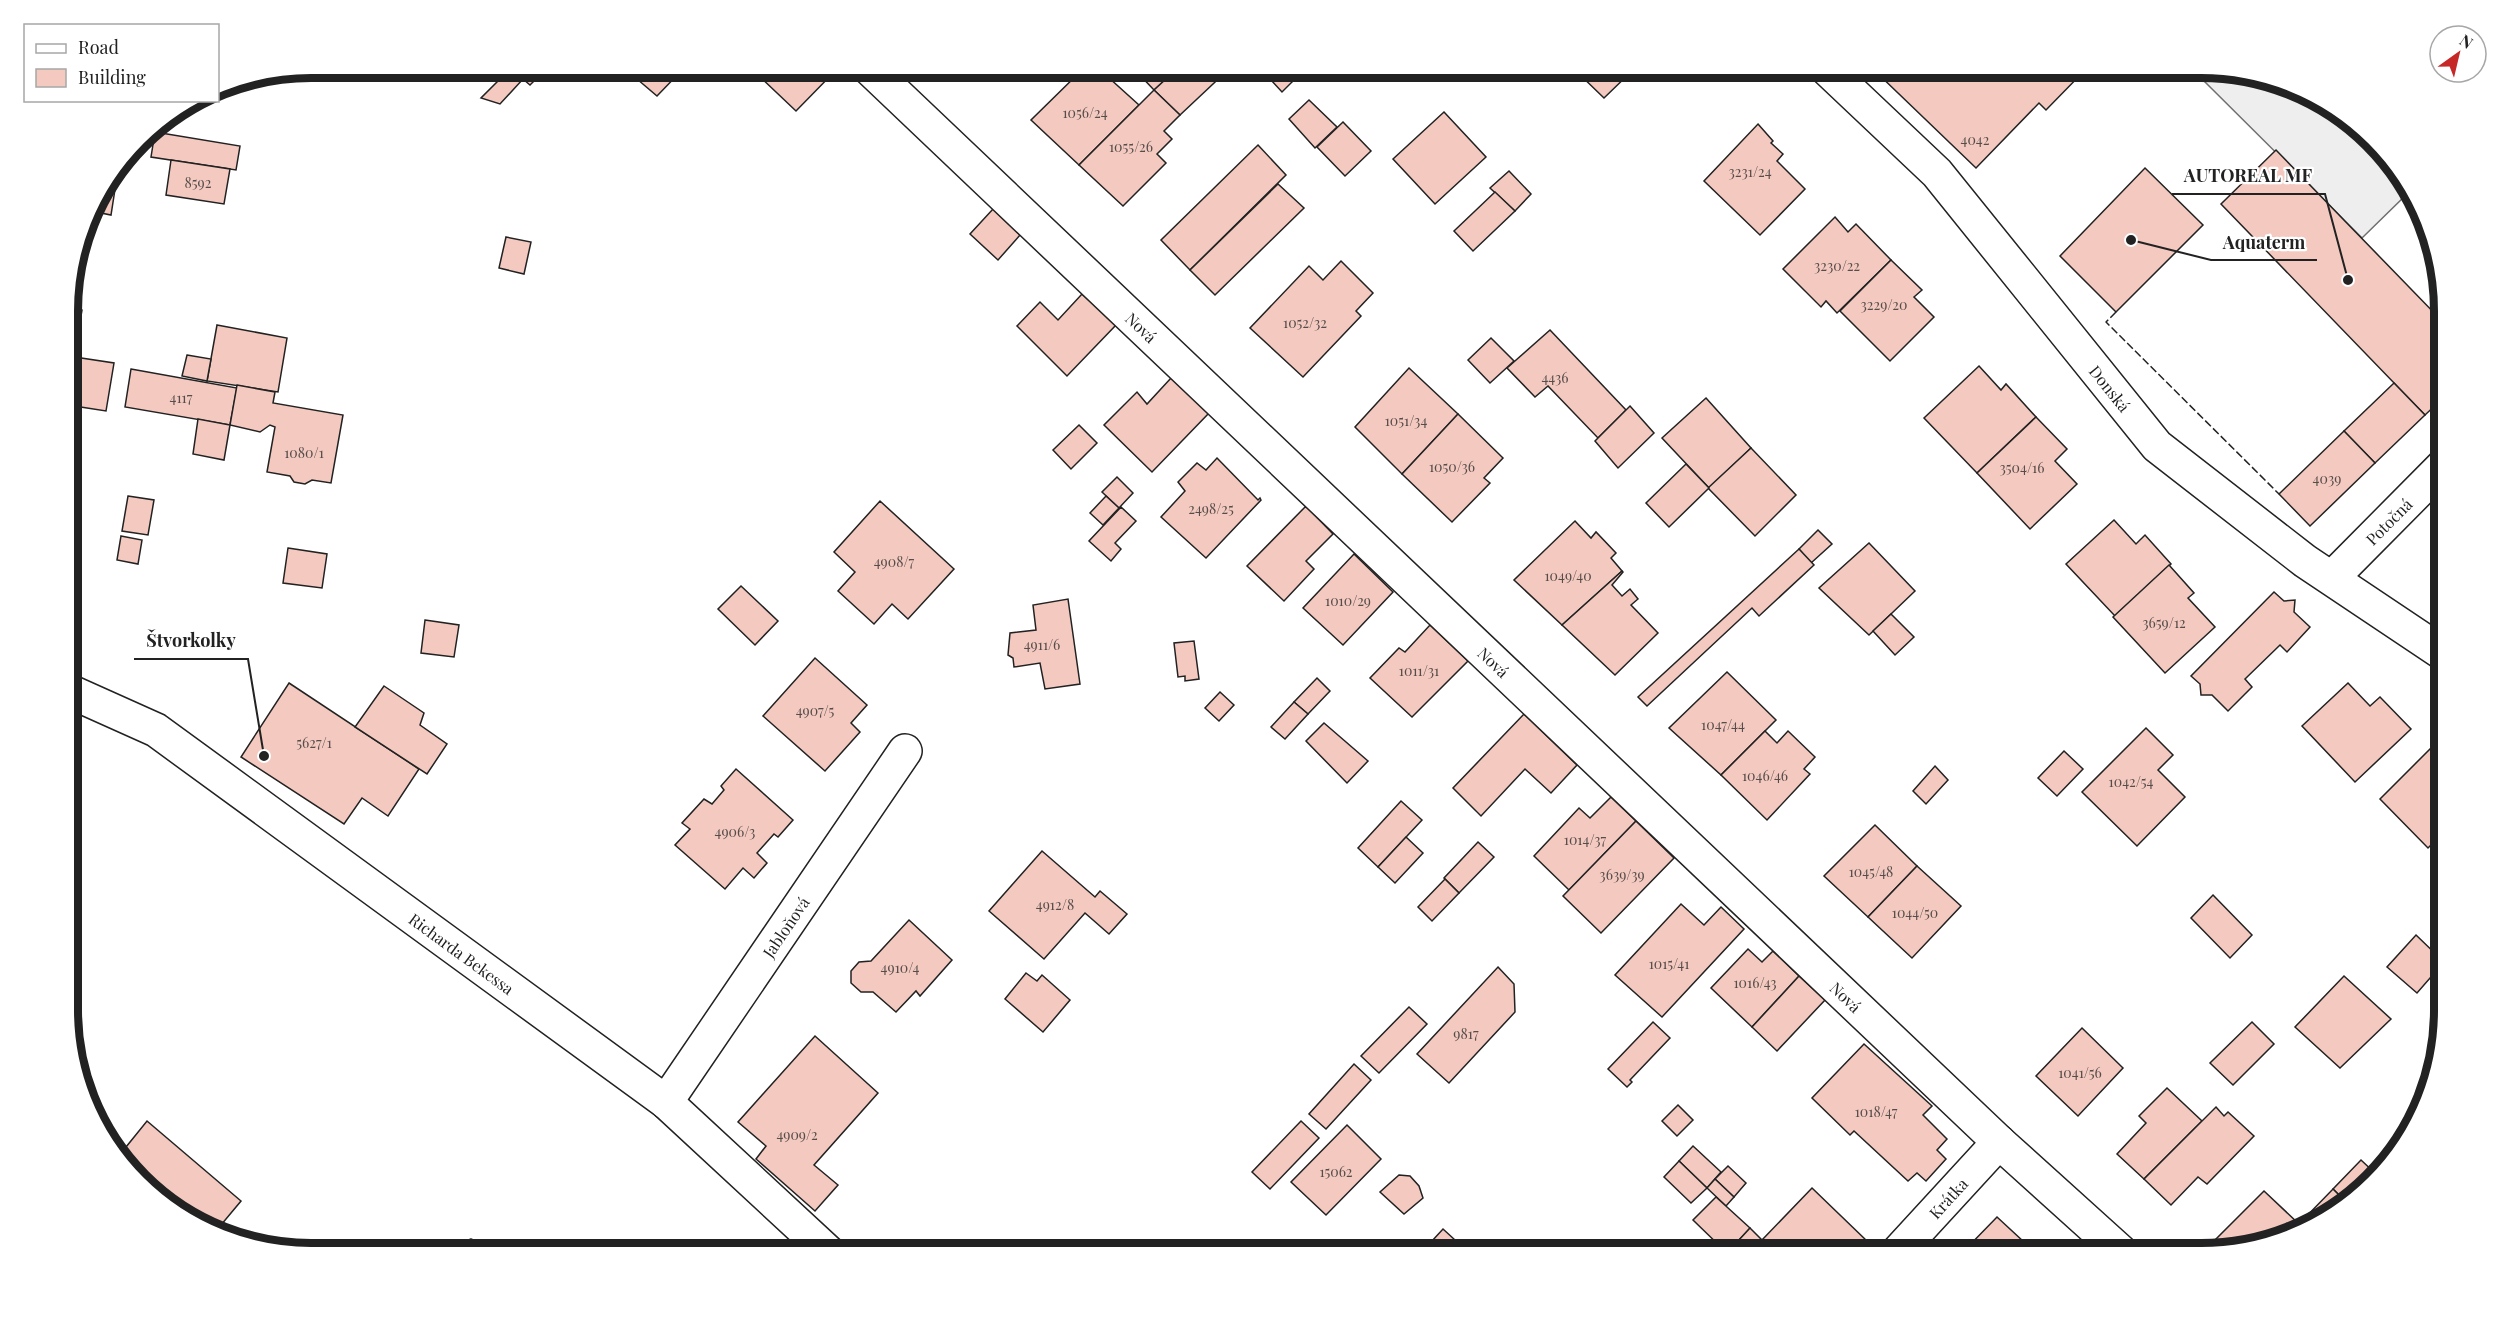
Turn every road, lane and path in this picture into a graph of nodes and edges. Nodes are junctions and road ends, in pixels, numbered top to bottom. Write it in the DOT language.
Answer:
graph roads {
  1 [pos="880,78"];
  2 [pos="1836,78"];
  3 [pos="2434,475"];
  4 [pos="2332,578"];
  5 [pos="2434,647"];
  6 [pos="78,695"];
  7 [pos="905,752"];
  8 [pos="666,1102"];
  9 [pos="1999,1142"];
  10 [pos="818,1243"];
  11 [pos="1906,1243"];
  12 [pos="2111,1243"];
  1 -- 9 [label="street, Nová"];
  2 -- 4 [label="street, Donská"];
  3 -- 4 [label="street, Potočná"];
  4 -- 5 [label="street, Donská"];
  6 -- 8 [label="street, Richarda Bekessa"];
  7 -- 8 [label="street, Jabloňová"];
  8 -- 10 [label="street, Richarda Bekessa"];
  9 -- 11 [label="street, Krátka"];
  9 -- 12 [label="street, Nová"];
}
